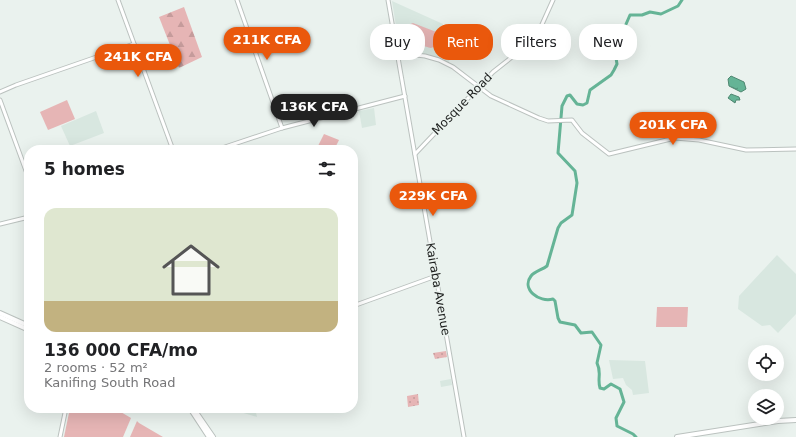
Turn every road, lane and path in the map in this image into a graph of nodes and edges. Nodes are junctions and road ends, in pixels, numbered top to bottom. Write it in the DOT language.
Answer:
graph roads {
  1 [pos="118,0"];
  2 [pos="237,0"];
  3 [pos="388,0"];
  4 [pos="553,0"];
  5 [pos="392,24"];
  6 [pos="134,44"];
  7 [pos="425,56"];
  8 [pos="398,60"];
  9 [pos="480,86"];
  10 [pos="0,92"];
  11 [pos="405,96"];
  12 [pos="0,100"];
  13 [pos="282,128"];
  14 [pos="171,145"];
  15 [pos="233,145"];
  16 [pos="796,149"];
  17 [pos="415,154"];
  18 [pos="24,165"];
  19 [pos="24,218"];
  20 [pos="0,224"];
  21 [pos="436,276"];
  22 [pos="358,304"];
  23 [pos="0,313"];
  24 [pos="0,317"];
  25 [pos="24,324"];
  26 [pos="24,328"];
  27 [pos="65,413"];
  28 [pos="193,413"];
  29 [pos="196,413"];
  30 [pos="796,421"];
  31 [pos="60,437"];
  32 [pos="209,437"];
  33 [pos="213,437"];
  34 [pos="464,437"];
  35 [pos="677,437"];
  36 [pos="692,437"];
  1 -- 6 [label="street"];
  2 -- 13 [label="street"];
  3 -- 5 [label="street, Kairaba Avenue"];
  4 -- 9 [label="street, Mosque Road"];
  6 -- 10 [label="street"];
  6 -- 14 [label="street"];
  7 -- 9 [label="street"];
  8 -- 11 [label="street, Kairaba Avenue"];
  9 -- 16 [label="street"];
  9 -- 17 [label="street, Mosque Road"];
  11 -- 13 [label="street"];
  11 -- 17 [label="street, Kairaba Avenue"];
  12 -- 18 [label="street"];
  13 -- 15 [label="street"];
  17 -- 21 [label="street, Kairaba Avenue"];
  19 -- 20 [label="street"];
  21 -- 22 [label="street"];
  21 -- 34 [label="street, Kairaba Avenue"];
  23 -- 25 [label="main road"];
  24 -- 26 [label="main road"];
  27 -- 31 [label="street"];
  28 -- 32 [label="main road"];
  29 -- 33 [label="main road"];
  30 -- 35 [label="main road"];
  30 -- 36 [label="main road"];
}
